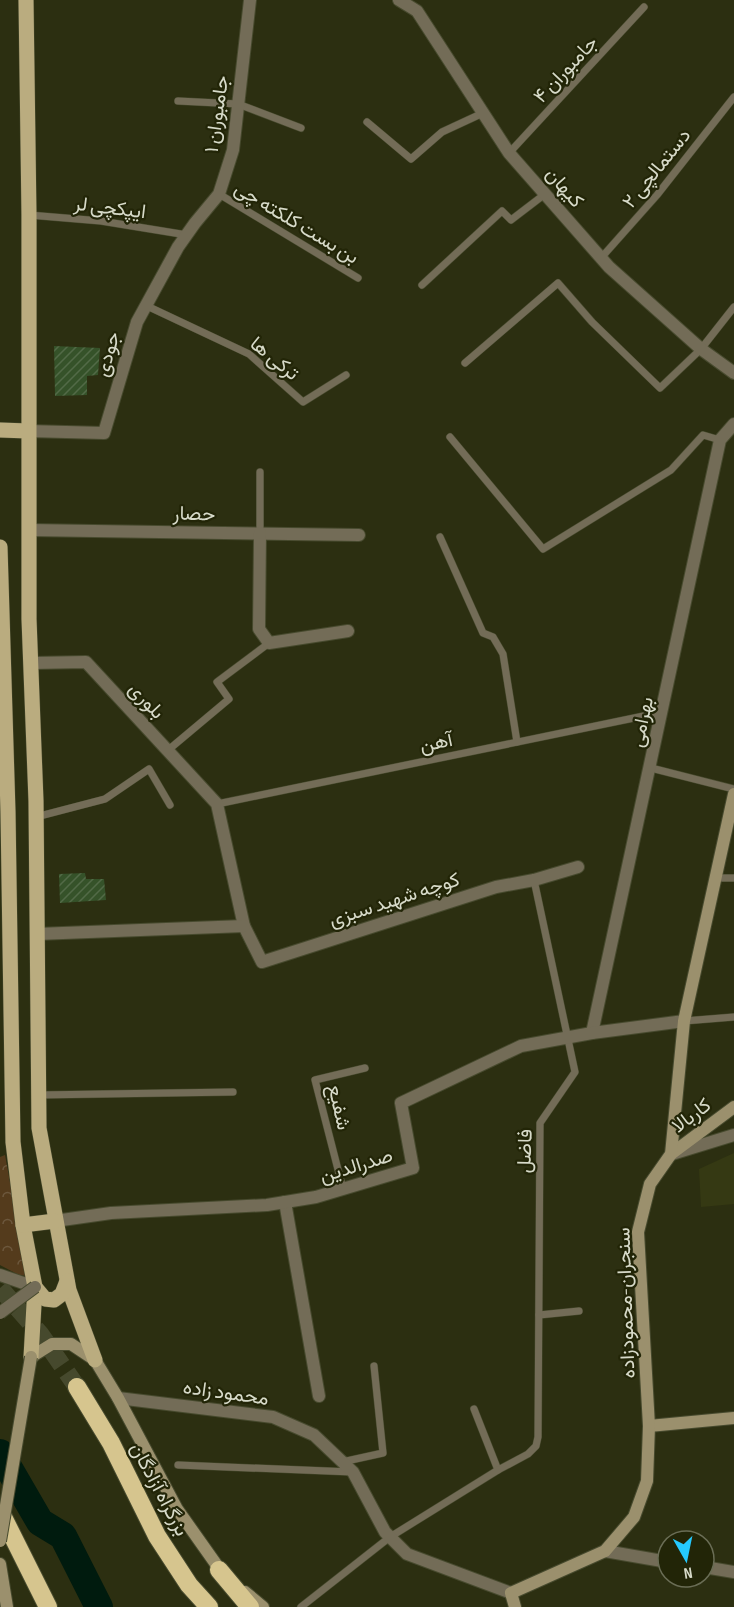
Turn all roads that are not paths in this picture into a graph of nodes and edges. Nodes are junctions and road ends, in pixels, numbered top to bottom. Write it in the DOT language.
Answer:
graph roads {
  1 [pos="26,0"];
  2 [pos="250,0"];
  3 [pos="399,0"];
  4 [pos="644,7"];
  5 [pos="734,96"];
  6 [pos="178,101"];
  7 [pos="238,104"];
  8 [pos="483,113"];
  9 [pos="367,122"];
  10 [pos="301,128"];
  11 [pos="509,153"];
  12 [pos="219,194"];
  13 [pos="545,194"];
  14 [pos="29,215"];
  15 [pos="195,223"];
  16 [pos="187,235"];
  17 [pos="601,258"];
  18 [pos="358,278"];
  19 [pos="422,285"];
  20 [pos="147,306"];
  21 [pos="734,307"];
  22 [pos="701,349"];
  23 [pos="465,363"];
  24 [pos="734,373"];
  25 [pos="346,375"];
  26 [pos="734,424"];
  27 [pos="0,430"];
  28 [pos="28,431"];
  29 [pos="450,437"];
  30 [pos="720,440"];
  31 [pos="260,472"];
  32 [pos="29,530"];
  33 [pos="260,533"];
  34 [pos="359,534"];
  35 [pos="440,537"];
  36 [pos="0,547"];
  37 [pos="348,631"];
  38 [pos="269,643"];
  39 [pos="31,663"];
  40 [pos="663,712"];
  41 [pos="517,742"];
  42 [pos="167,751"];
  43 [pos="3,760"];
  44 [pos="651,768"];
  45 [pos="734,789"];
  46 [pos="734,794"];
  47 [pos="217,804"];
  48 [pos="170,805"];
  49 [pos="36,817"];
  50 [pos="578,867"];
  51 [pos="716,878"];
  52 [pos="734,878"];
  53 [pos="534,880"];
  54 [pos="244,926"];
  55 [pos="37,934"];
  56 [pos="4,946"];
  57 [pos="734,1017"];
  58 [pos="684,1021"];
  59 [pos="592,1033"];
  60 [pos="568,1038"];
  61 [pos="365,1068"];
  62 [pos="233,1092"];
  63 [pos="6,1095"];
  64 [pos="38,1095"];
  65 [pos="734,1107"];
  66 [pos="39,1120"];
  67 [pos="12,1121"];
  68 [pos="734,1135"];
  69 [pos="671,1155"];
  70 [pos="343,1189"];
  71 [pos="285,1202"];
  72 [pos="55,1221"];
  73 [pos="23,1225"];
  74 [pos="0,1275"];
  75 [pos="67,1281"];
  76 [pos="34,1287"];
  77 [pos="579,1311"];
  78 [pos="0,1313"];
  79 [pos="539,1315"];
  80 [pos="31,1357"];
  81 [pos="95,1360"];
  82 [pos="374,1366"];
  83 [pos="77,1387"];
  84 [pos="319,1396"];
  85 [pos="118,1398"];
  86 [pos="474,1409"];
  87 [pos="734,1418"];
  88 [pos="649,1426"];
  89 [pos="342,1462"];
  90 [pos="178,1465"];
  91 [pos="498,1470"];
  92 [pos="353,1472"];
  93 [pos="0,1512"];
  94 [pos="390,1537"];
  95 [pos="0,1541"];
  96 [pos="605,1551"];
  97 [pos="656,1560"];
  98 [pos="0,1564"];
  99 [pos="716,1569"];
  100 [pos="219,1570"];
  101 [pos="734,1572"];
  102 [pos="511,1593"];
  103 [pos="0,1594"];
  104 [pos="6,1607"];
  105 [pos="48,1607"];
  106 [pos="209,1607"];
  107 [pos="250,1607"];
  108 [pos="263,1607"];
  109 [pos="301,1607"];
  110 [pos="515,1607"];
  1 -- 14 [label="main road"];
  2 -- 7 [label="street, جامبوران ۱"];
  3 -- 8 [label="street, کیهان"];
  4 -- 11 [label="lane, جامبوران ۴"];
  5 -- 17 [label="lane, دستمالچی ۲"];
  6 -- 7 [label="lane"];
  7 -- 10 [label="lane"];
  7 -- 12 [label="street, جامبوران ۱"];
  8 -- 9 [label="lane"];
  8 -- 11 [label="street, کیهان"];
  11 -- 13 [label="street, کیهان"];
  12 -- 15 [label="street, جامبوران ۱"];
  12 -- 18 [label="lane, بن بست کلکته چی"];
  13 -- 17 [label="street, کیهان"];
  13 -- 19 [label="lane"];
  14 -- 16 [label="lane, ایپکچی لر"];
  14 -- 28 [label="main road"];
  15 -- 16 [label="street, جودی"];
  16 -- 20 [label="street, جودی"];
  17 -- 22 [label="street, کیهان"];
  20 -- 25 [label="lane, ترکی ها"];
  20 -- 28 [label="street, جودی"];
  21 -- 22 [label="lane"];
  22 -- 23 [label="lane"];
  22 -- 24 [label="street, کیهان"];
  26 -- 30 [label="street, بهرامی"];
  27 -- 28 [label="main road"];
  28 -- 32 [label="main road"];
  29 -- 30 [label="lane"];
  30 -- 40 [label="street, بهرامی"];
  31 -- 33 [label="lane"];
  32 -- 33 [label="street, حصار"];
  32 -- 39 [label="main road"];
  33 -- 34 [label="street, حصار"];
  33 -- 38 [label="street"];
  35 -- 41 [label="lane"];
  36 -- 43 [label="main road"];
  37 -- 38 [label="street"];
  38 -- 42 [label="lane"];
  39 -- 42 [label="street, بلوری"];
  39 -- 49 [label="main road"];
  40 -- 41 [label="lane, آهن"];
  40 -- 44 [label="street, بهرامی"];
  41 -- 47 [label="lane, آهن"];
  42 -- 47 [label="street, بلوری"];
  43 -- 56 [label="main road"];
  44 -- 45 [label="lane"];
  44 -- 59 [label="street, بهرامی"];
  46 -- 51 [label="street"];
  47 -- 54 [label="street, کوچه شهید سبزی"];
  48 -- 49 [label="lane"];
  49 -- 55 [label="main road"];
  50 -- 53 [label="street, کوچه شهید سبزی"];
  51 -- 52 [label="lane"];
  51 -- 58 [label="street"];
  53 -- 54 [label="street, کوچه شهید سبزی"];
  53 -- 60 [label="lane, فاضل"];
  54 -- 55 [label="street"];
  55 -- 64 [label="main road"];
  56 -- 63 [label="main road"];
  57 -- 58 [label="lane"];
  58 -- 59 [label="street, صدرالدین"];
  58 -- 69 [label="street"];
  59 -- 60 [label="street, صدرالدین"];
  60 -- 70 [label="street, صدرالدین"];
  60 -- 79 [label="lane, فاضل"];
  61 -- 70 [label="lane, شفیع"];
  62 -- 64 [label="lane"];
  63 -- 67 [label="main road"];
  64 -- 66 [label="main road"];
  65 -- 69 [label="street, کاربالا"];
  66 -- 67 [label="main road"];
  66 -- 72 [label="main road"];
  67 -- 73 [label="main road"];
  68 -- 69 [label="street"];
  69 -- 88 [label="street, سنجران-محمودزاده"];
  70 -- 71 [label="street, صدرالدین"];
  71 -- 72 [label="street, صدرالدین"];
  71 -- 84 [label="street"];
  72 -- 73 [label="main road"];
  72 -- 75 [label="main road"];
  73 -- 76 [label="main road"];
  74 -- 76 [label="street"];
  75 -- 76 [label="main road"];
  75 -- 81 [label="main road"];
  76 -- 78 [label="street, bridge"];
  76 -- 80 [label="main road"];
  77 -- 79 [label="lane"];
  79 -- 91 [label="lane, فاضل"];
  80 -- 81 [label="street"];
  80 -- 95 [label="street, bridge"];
  81 -- 85 [label="street"];
  82 -- 89 [label="lane"];
  83 -- 106 [label="highway, بزرگراه آزادگان"];
  85 -- 89 [label="street, محمود زاده"];
  85 -- 100 [label="street"];
  86 -- 91 [label="lane"];
  87 -- 88 [label="street"];
  88 -- 96 [label="street, سنجران-محمودزاده"];
  89 -- 92 [label="street, محمود زاده"];
  90 -- 92 [label="lane"];
  91 -- 94 [label="lane"];
  92 -- 94 [label="street, محمود زاده"];
  93 -- 105 [label="highway"];
  94 -- 102 [label="street, محمود زاده"];
  94 -- 109 [label="lane"];
  96 -- 97 [label="street"];
  96 -- 102 [label="street, سنجران-محمودزاده"];
  98 -- 104 [label="street"];
  99 -- 101 [label="street"];
  100 -- 107 [label="highway"];
  100 -- 108 [label="street"];
  102 -- 110 [label="street"];
  103 -- 104 [label="street"];
}
